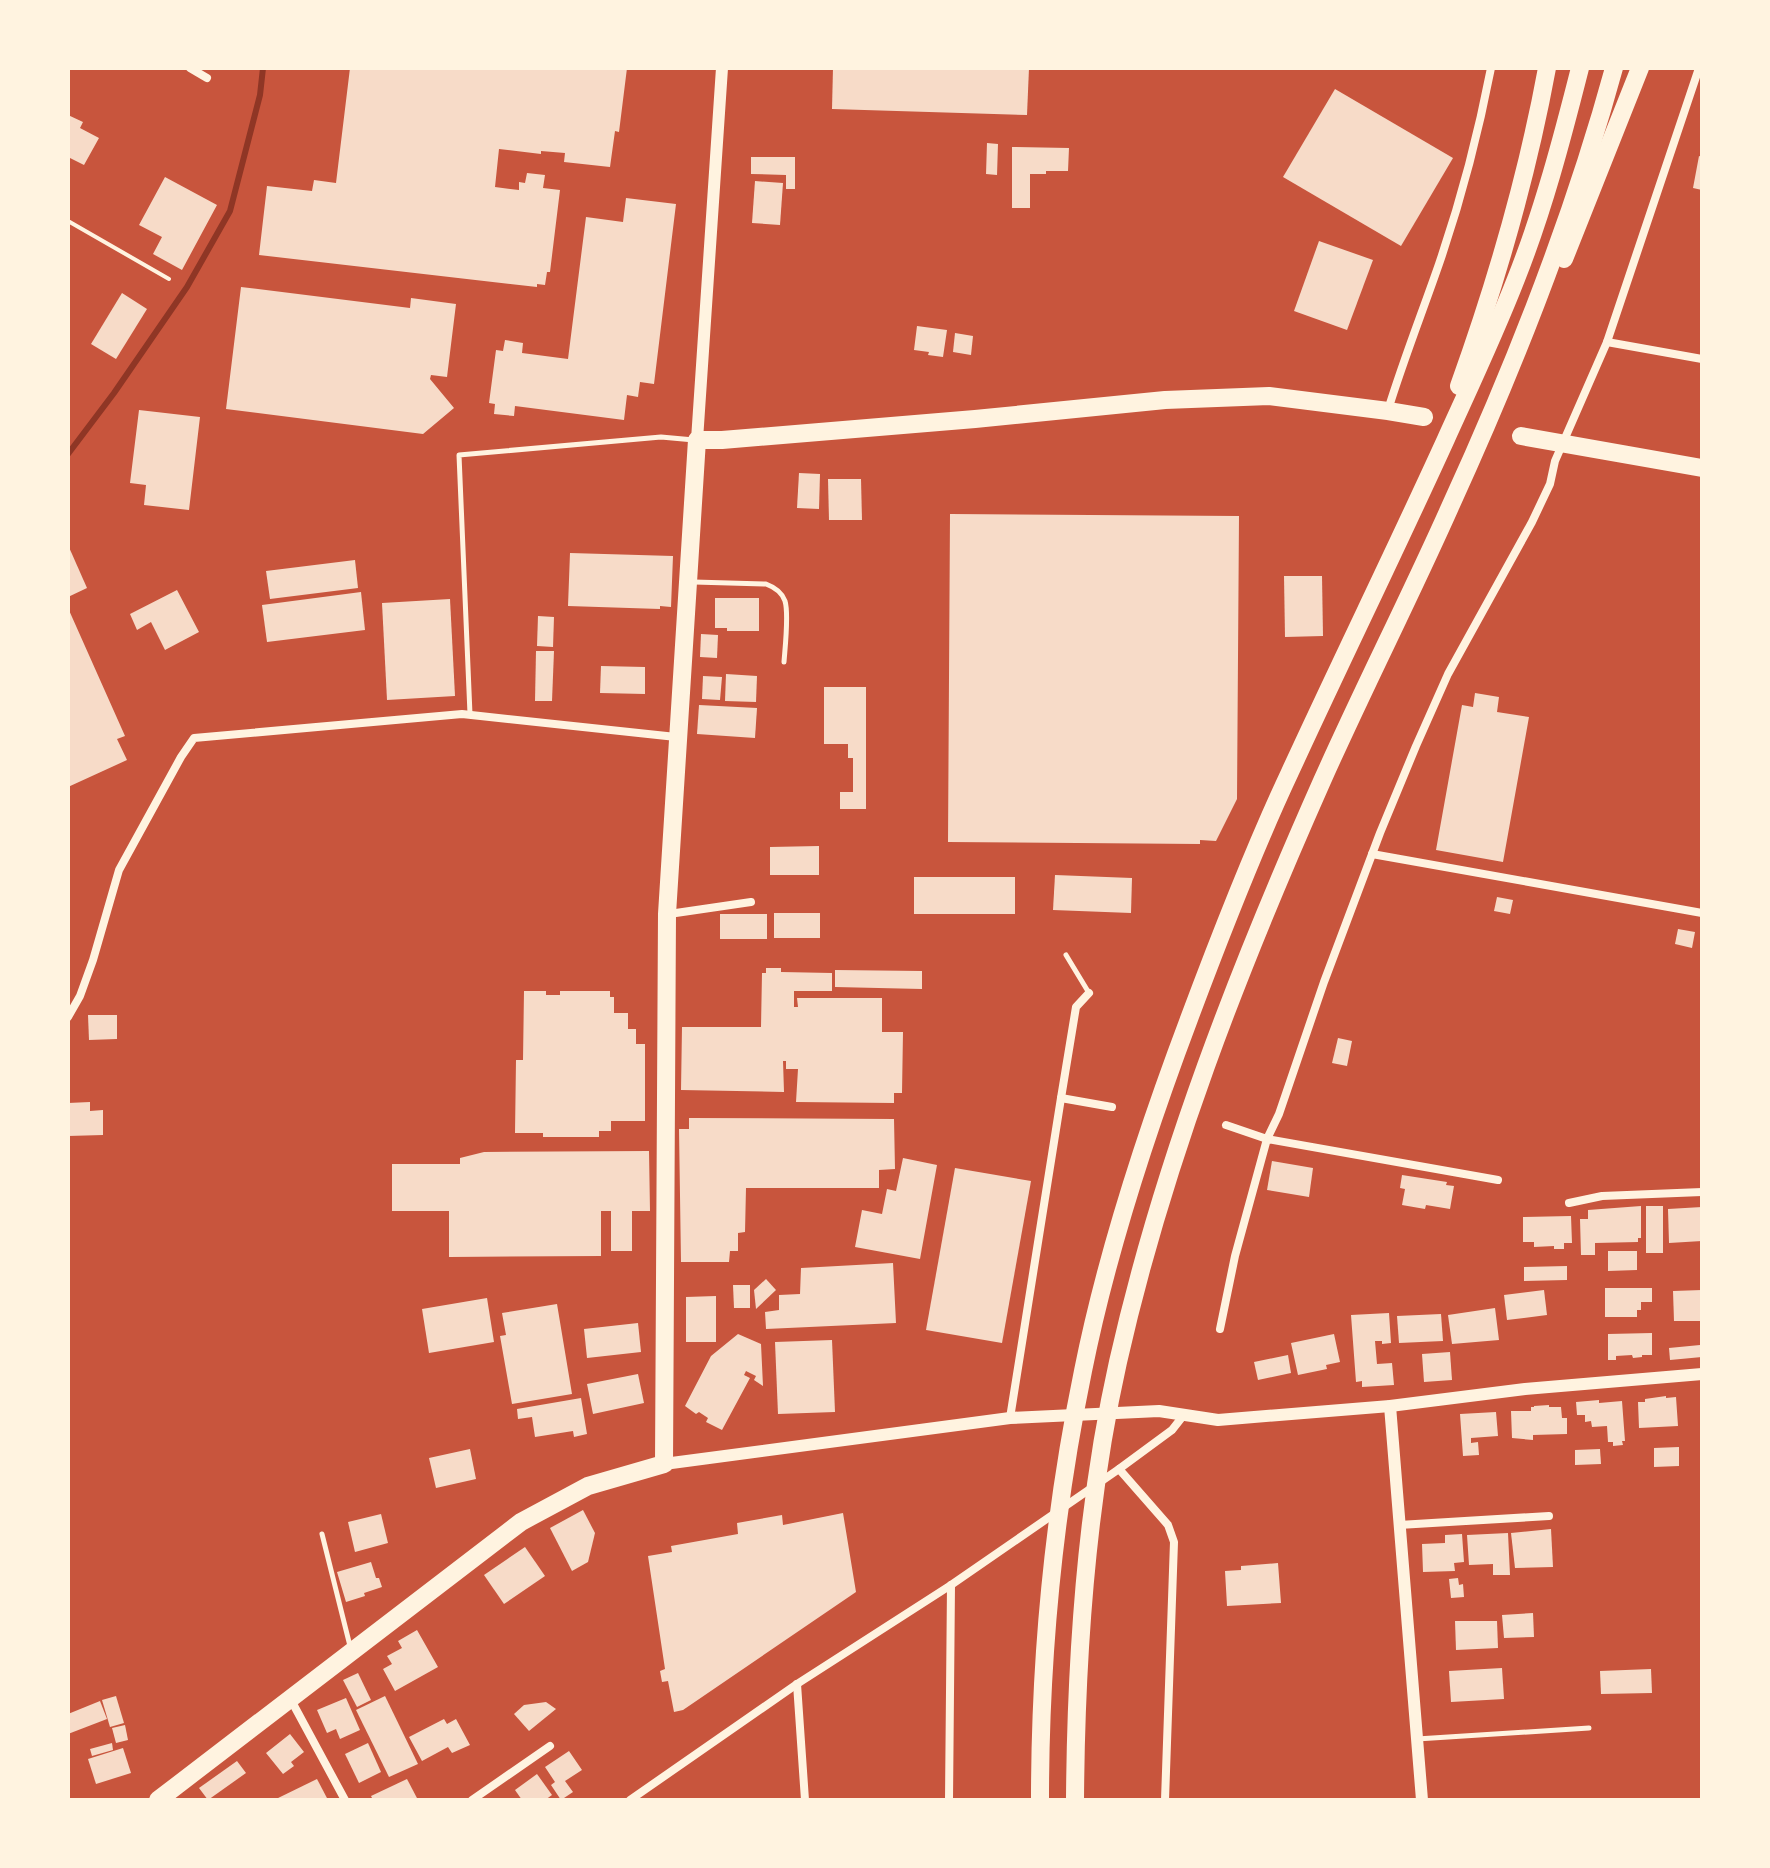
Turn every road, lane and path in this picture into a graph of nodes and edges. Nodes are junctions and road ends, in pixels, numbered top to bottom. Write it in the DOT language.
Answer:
graph roads {
  1 [pos="190,68"];
  2 [pos="722,68"];
  3 [pos="1491,68"];
  4 [pos="1547,68"];
  5 [pos="1580,68"];
  6 [pos="1614,68"];
  7 [pos="1640,68"];
  8 [pos="1699,68"];
  9 [pos="207,78"];
  10 [pos="68,221"];
  11 [pos="169,279"];
  12 [pos="1607,342"];
  13 [pos="1702,359"];
  14 [pos="1388,411"];
  15 [pos="1424,417"];
  16 [pos="1521,436"];
  17 [pos="697,440"];
  18 [pos="1562,443"];
  19 [pos="1702,468"];
  20 [pos="1451,507"];
  21 [pos="1396,550"];
  22 [pos="689,582"];
  23 [pos="784,662"];
  24 [pos="470,714"];
  25 [pos="677,737"];
  26 [pos="1372,854"];
  27 [pos="751,902"];
  28 [pos="1702,913"];
  29 [pos="667,914"];
  30 [pos="1066,955"];
  31 [pos="1089,993"];
  32 [pos="68,1017"];
  33 [pos="1061,1098"];
  34 [pos="1112,1107"];
  35 [pos="1226,1125"];
  36 [pos="1267,1139"];
  37 [pos="1498,1180"];
  38 [pos="1702,1192"];
  39 [pos="1569,1203"];
  40 [pos="1220,1329"];
  41 [pos="1702,1374"];
  42 [pos="1390,1406"];
  43 [pos="1183,1416"];
  44 [pos="1010,1418"];
  45 [pos="664,1464"];
  46 [pos="1119,1469"];
  47 [pos="1096,1485"];
  48 [pos="1549,1516"];
  49 [pos="1399,1525"];
  50 [pos="322,1534"];
  51 [pos="951,1585"];
  52 [pos="352,1652"];
  53 [pos="797,1684"];
  54 [pos="291,1699"];
  55 [pos="1589,1728"];
  56 [pos="1416,1739"];
  57 [pos="550,1746"];
  58 [pos="158,1800"];
  59 [pos="345,1800"];
  60 [pos="472,1800"];
  61 [pos="630,1800"];
  62 [pos="805,1800"];
  63 [pos="949,1800"];
  64 [pos="1040,1800"];
  65 [pos="1075,1800"];
  66 [pos="1165,1800"];
  67 [pos="1422,1800"];
  1 -- 9 [label="street"];
  2 -- 17 [label="street"];
  3 -- 14 [label="street"];
  4 -- 21 [label="highway"];
  5 -- 21 [label="highway"];
  6 -- 20 [label="highway"];
  7 -- 20 [label="highway"];
  8 -- 12 [label="street"];
  10 -- 11 [label="path"];
  12 -- 13 [label="street"];
  12 -- 18 [label="street"];
  14 -- 15 [label="highway"];
  14 -- 17 [label="highway"];
  16 -- 18 [label="highway"];
  17 -- 22 [label="highway"];
  17 -- 24 [label="lane"];
  18 -- 19 [label="highway"];
  18 -- 26 [label="street"];
  20 -- 47 [label="highway"];
  21 -- 64 [label="highway"];
  22 -- 23 [label="lane"];
  22 -- 25 [label="highway"];
  24 -- 25 [label="street"];
  24 -- 32 [label="street"];
  25 -- 29 [label="highway"];
  26 -- 28 [label="street"];
  26 -- 36 [label="street"];
  27 -- 29 [label="street"];
  29 -- 45 [label="highway"];
  30 -- 31 [label="lane"];
  31 -- 33 [label="street"];
  33 -- 34 [label="street"];
  33 -- 44 [label="street"];
  35 -- 36 [label="street"];
  36 -- 37 [label="street"];
  36 -- 40 [label="street"];
  38 -- 39 [label="street"];
  41 -- 42 [label="street"];
  42 -- 43 [label="street"];
  42 -- 49 [label="street"];
  43 -- 44 [label="street"];
  43 -- 46 [label="street"];
  44 -- 45 [label="street"];
  45 -- 52 [label="highway"];
  46 -- 47 [label="street"];
  46 -- 66 [label="street"];
  47 -- 51 [label="street"];
  47 -- 65 [label="highway"];
  48 -- 49 [label="street"];
  49 -- 56 [label="street"];
  50 -- 52 [label="lane"];
  51 -- 53 [label="street"];
  51 -- 63 [label="street"];
  52 -- 54 [label="highway"];
  53 -- 61 [label="street"];
  53 -- 62 [label="street"];
  54 -- 58 [label="highway"];
  54 -- 59 [label="street"];
  55 -- 56 [label="lane"];
  56 -- 67 [label="street"];
  57 -- 60 [label="street"];
}
